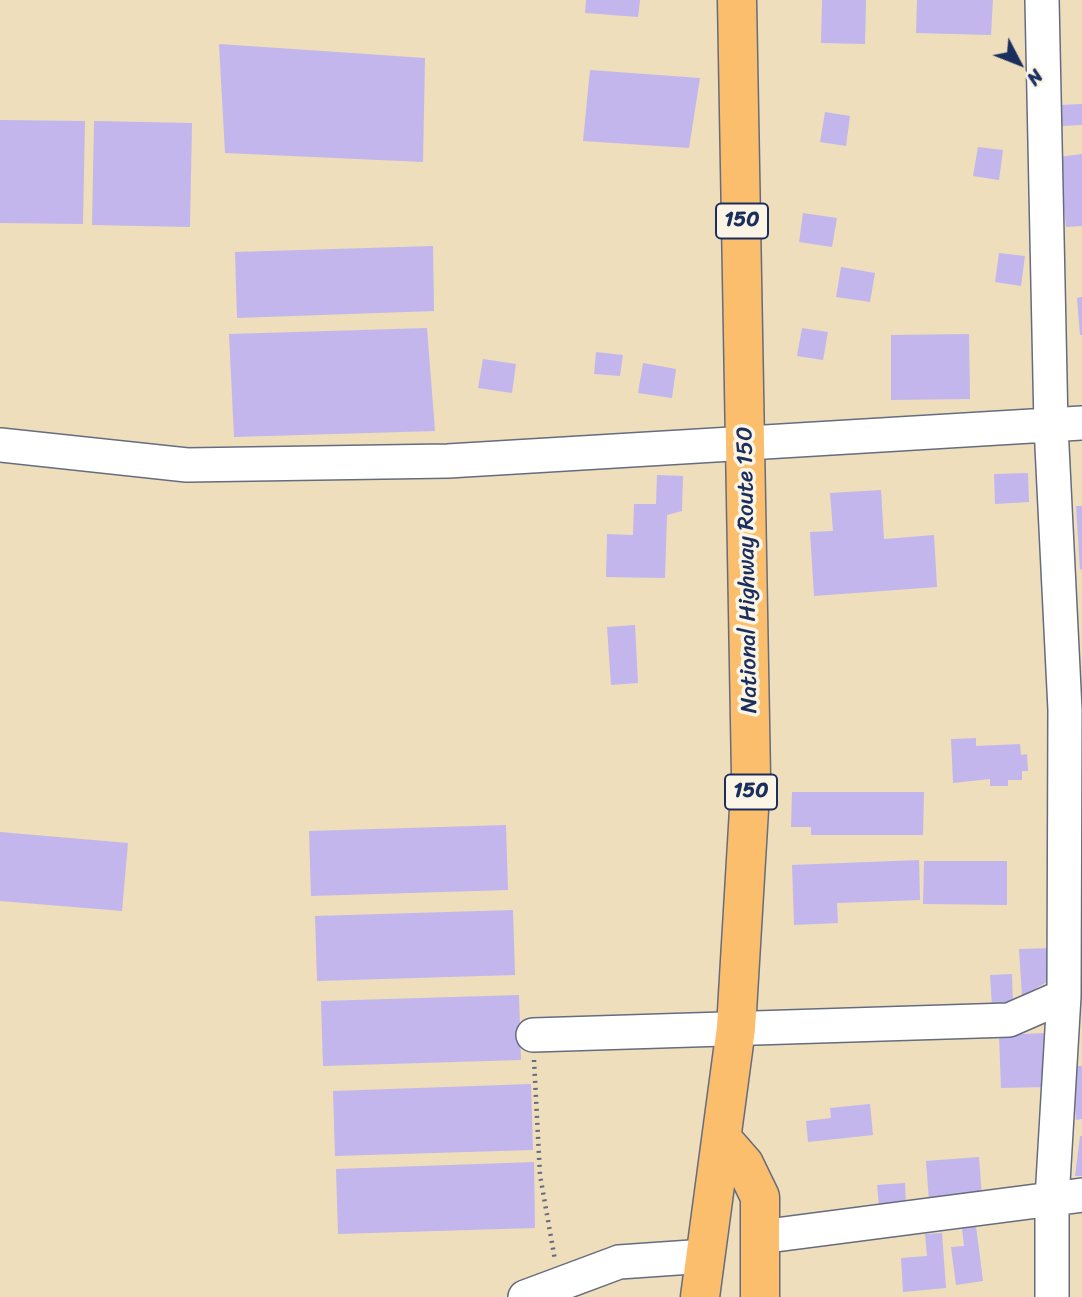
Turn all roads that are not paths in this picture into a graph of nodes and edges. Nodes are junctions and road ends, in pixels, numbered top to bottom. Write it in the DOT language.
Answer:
graph roads {
  1 [pos="737,0"];
  2 [pos="1042,0"];
  3 [pos="1066,425"];
  4 [pos="746,443"];
  5 [pos="0,445"];
  6 [pos="1070,987"];
  7 [pos="736,1028"];
  8 [pos="533,1035"];
  9 [pos="723,1140"];
  10 [pos="1067,1197"];
  11 [pos="760,1237"];
  12 [pos="706,1256"];
  13 [pos="525,1297"];
  14 [pos="700,1297"];
  15 [pos="760,1297"];
  16 [pos="1052,1297"];
  1 -- 4 [label="highway, National Highway Route 150 / 150"];
  2 -- 3 [label="street"];
  3 -- 4 [label="street"];
  3 -- 6 [label="street"];
  4 -- 5 [label="street"];
  4 -- 7 [label="highway, National Highway Route 150 / 150"];
  6 -- 7 [label="street"];
  6 -- 10 [label="street"];
  7 -- 8 [label="street"];
  7 -- 9 [label="highway, National Highway Route 150 / 150"];
  9 -- 11 [label="highway"];
  9 -- 12 [label="highway, National Highway Route 150 / 150"];
  10 -- 11 [label="street"];
  10 -- 16 [label="street"];
  11 -- 15 [label="highway"];
  12 -- 13 [label="street"];
  12 -- 14 [label="highway, National Highway Route 150 / 150"];
}
